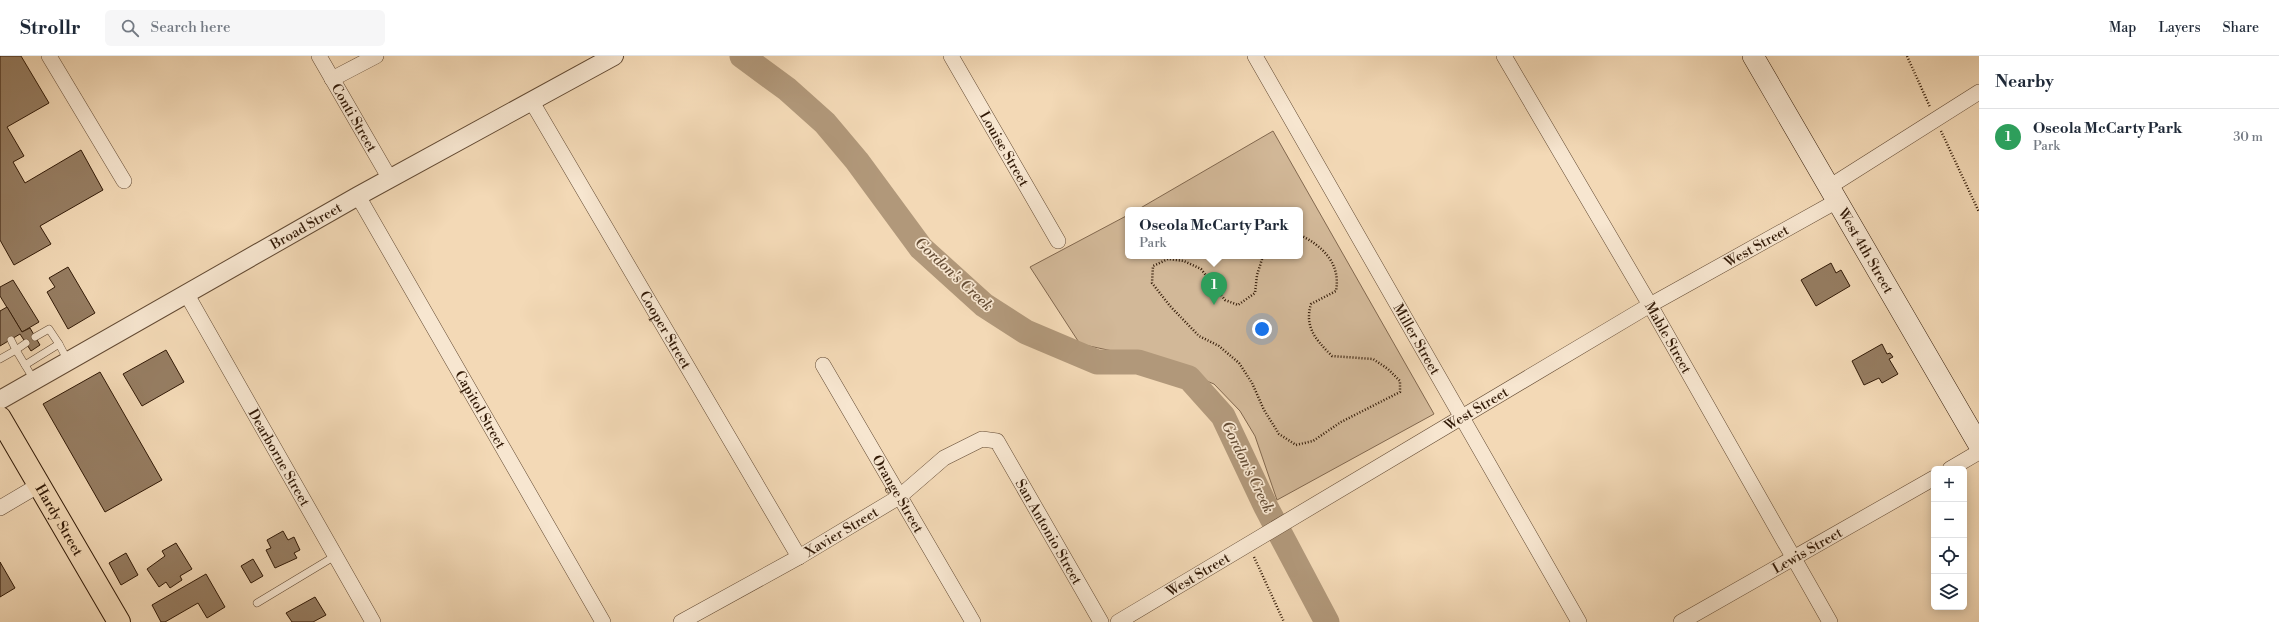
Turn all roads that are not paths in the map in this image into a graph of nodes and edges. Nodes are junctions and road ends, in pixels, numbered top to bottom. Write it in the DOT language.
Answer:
graph roads {
  1 [pos="49,56"];
  2 [pos="319,56"];
  3 [pos="376,56"];
  4 [pos="614,56"];
  5 [pos="951,56"];
  6 [pos="1255,56"];
  7 [pos="1504,56"];
  8 [pos="1753,56"];
  9 [pos="332,79"];
  10 [pos="1979,92"];
  11 [pos="532,102"];
  12 [pos="390,179"];
  13 [pos="124,182"];
  14 [pos="1833,194"];
  15 [pos="358,196"];
  16 [pos="1058,241"];
  17 [pos="186,293"];
  18 [pos="1650,305"];
  19 [pos="35,337"];
  20 [pos="11,340"];
  21 [pos="26,343"];
  22 [pos="59,344"];
  23 [pos="16,350"];
  24 [pos="0,359"];
  25 [pos="68,361"];
  26 [pos="25,365"];
  27 [pos="823,365"];
  28 [pos="34,381"];
  29 [pos="0,400"];
  30 [pos="0,418"];
  31 [pos="1462,418"];
  32 [pos="997,441"];
  33 [pos="1979,445"];
  34 [pos="1979,452"];
  35 [pos="1955,466"];
  36 [pos="1931,480"];
  37 [pos="39,485"];
  38 [pos="899,497"];
  39 [pos="0,508"];
  40 [pos="335,556"];
  41 [pos="800,557"];
  42 [pos="1794,560"];
  43 [pos="257,603"];
  44 [pos="119,622"];
  45 [pos="373,622"];
  46 [pos="603,622"];
  47 [pos="681,622"];
  48 [pos="973,622"];
  49 [pos="1101,622"];
  50 [pos="1118,622"];
  51 [pos="1579,622"];
  52 [pos="1681,622"];
  53 [pos="1830,622"];
  1 -- 13 [label="street"];
  2 -- 9 [label="street, Conti Street"];
  3 -- 9 [label="street"];
  4 -- 11 [label="street, Broad Street"];
  5 -- 16 [label="street, Louise Street"];
  6 -- 31 [label="street, Miller Street"];
  7 -- 18 [label="street, Mable Street"];
  8 -- 14 [label="main road, West 4th Street"];
  9 -- 12 [label="street, Conti Street"];
  10 -- 14 [label="street, West Street"];
  11 -- 12 [label="street, Broad Street"];
  11 -- 41 [label="street, Cooper Street"];
  12 -- 15 [label="street, Broad Street"];
  14 -- 18 [label="street, West Street"];
  14 -- 33 [label="main road, West 4th Street"];
  15 -- 17 [label="street, Broad Street"];
  15 -- 46 [label="street, Capitol Street"];
  17 -- 25 [label="street, Broad Street"];
  17 -- 40 [label="street, Dearborne Street"];
  18 -- 31 [label="street, West Street"];
  18 -- 42 [label="street, Mable Street"];
  19 -- 22 [label="lane"];
  20 -- 23 [label="lane"];
  21 -- 23 [label="lane"];
  22 -- 25 [label="lane"];
  22 -- 26 [label="lane"];
  23 -- 24 [label="lane"];
  23 -- 26 [label="lane"];
  25 -- 28 [label="street, Broad Street"];
  26 -- 28 [label="lane"];
  27 -- 38 [label="street, Orange Street"];
  28 -- 29 [label="street, Broad Street"];
  30 -- 37 [label="main road, Hardy Street"];
  31 -- 50 [label="street, West Street"];
  31 -- 51 [label="street, Miller Street"];
  32 -- 38 [label="street, Xavier Street"];
  32 -- 49 [label="street, San Antonio Street"];
  34 -- 35 [label="street"];
  36 -- 42 [label="street, Lewis Street"];
  37 -- 39 [label="street"];
  37 -- 44 [label="main road, Hardy Street"];
  38 -- 41 [label="street, Xavier Street"];
  38 -- 48 [label="street, Orange Street"];
  40 -- 43 [label="lane"];
  40 -- 45 [label="street, Dearborne Street"];
  41 -- 47 [label="street, Xavier Street"];
  42 -- 52 [label="street, Lewis Street"];
  42 -- 53 [label="street, Mable Street"];
}
